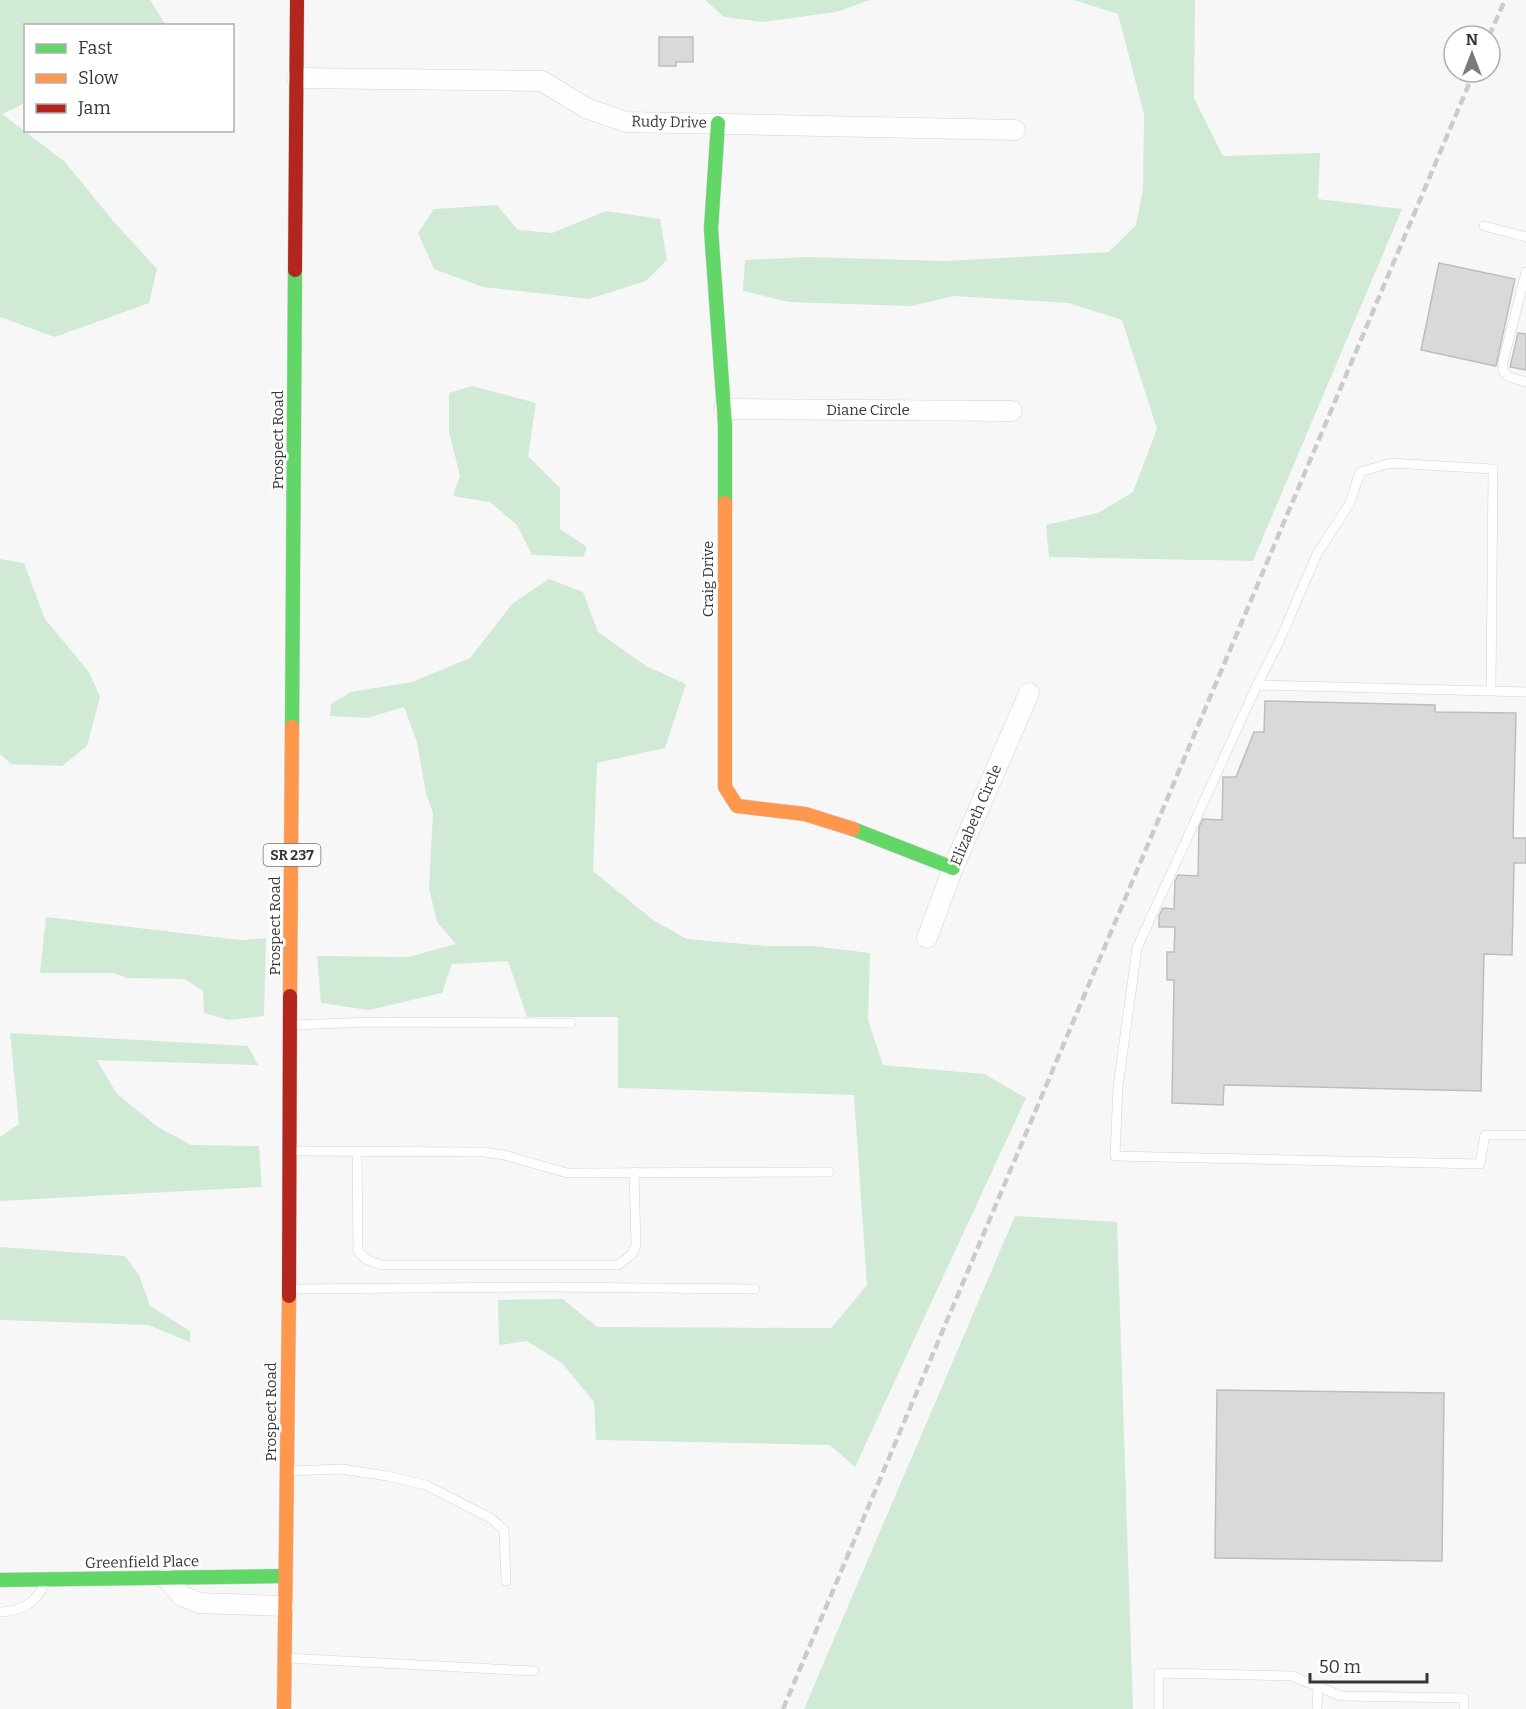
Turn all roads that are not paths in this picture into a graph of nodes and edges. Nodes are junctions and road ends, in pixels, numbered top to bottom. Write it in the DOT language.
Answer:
graph roads {
  1 [pos="297,0"];
  2 [pos="297,78"];
  3 [pos="718,123"];
  4 [pos="1015,130"];
  5 [pos="1484,226"];
  6 [pos="1526,237"];
  7 [pos="1526,272"];
  8 [pos="1526,382"];
  9 [pos="724,409"];
  10 [pos="1012,411"];
  11 [pos="1257,685"];
  12 [pos="1491,691"];
  13 [pos="1526,692"];
  14 [pos="1029,693"];
  15 [pos="953,868"];
  16 [pos="927,938"];
  17 [pos="571,1023"];
  18 [pos="290,1025"];
  19 [pos="1526,1135"];
  20 [pos="290,1151"];
  21 [pos="357,1152"];
  22 [pos="634,1172"];
  23 [pos="829,1172"];
  24 [pos="755,1288"];
  25 [pos="289,1289"];
  26 [pos="287,1471"];
  27 [pos="285,1576"];
  28 [pos="166,1578"];
  29 [pos="47,1579"];
  30 [pos="0,1580"];
  31 [pos="506,1581"];
  32 [pos="284,1606"];
  33 [pos="0,1612"];
  34 [pos="284,1658"];
  35 [pos="534,1671"];
  36 [pos="1318,1687"];
  37 [pos="284,1709"];
  38 [pos="1159,1709"];
  39 [pos="1317,1709"];
  40 [pos="1464,1709"];
  1 -- 2 [label="main road, Prospect Road / SR 237"];
  2 -- 3 [label="street, Rudy Drive"];
  2 -- 18 [label="main road, Prospect Road / SR 237"];
  3 -- 4 [label="street, Rudy Drive"];
  3 -- 9 [label="main road, Craig Drive"];
  5 -- 6 [label="lane"];
  7 -- 8 [label="lane"];
  9 -- 10 [label="street, Diane Circle"];
  9 -- 15 [label="main road, Craig Drive"];
  11 -- 12 [label="lane"];
  11 -- 12 [label="lane"];
  11 -- 19 [label="lane"];
  12 -- 13 [label="lane"];
  14 -- 15 [label="street, Elizabeth Circle"];
  15 -- 16 [label="street, Elizabeth Circle"];
  17 -- 18 [label="lane"];
  18 -- 20 [label="main road, Prospect Road / SR 237"];
  20 -- 21 [label="lane"];
  20 -- 25 [label="main road, Prospect Road / SR 237"];
  21 -- 22 [label="lane"];
  21 -- 22 [label="lane"];
  22 -- 23 [label="lane"];
  24 -- 25 [label="lane"];
  25 -- 26 [label="main road, Prospect Road / SR 237"];
  26 -- 27 [label="main road, Prospect Road / SR 237"];
  26 -- 31 [label="lane"];
  27 -- 28 [label="main road, Greenfield Place"];
  27 -- 32 [label="main road, Prospect Road / SR 237"];
  28 -- 29 [label="main road, Greenfield Place"];
  28 -- 32 [label="street"];
  29 -- 30 [label="main road, Greenfield Place"];
  29 -- 33 [label="lane"];
  32 -- 34 [label="main road, Prospect Road / SR 237"];
  34 -- 35 [label="lane"];
  34 -- 37 [label="main road, Prospect Road / SR 237"];
  36 -- 38 [label="lane"];
  36 -- 39 [label="lane"];
  36 -- 40 [label="lane"];
}
